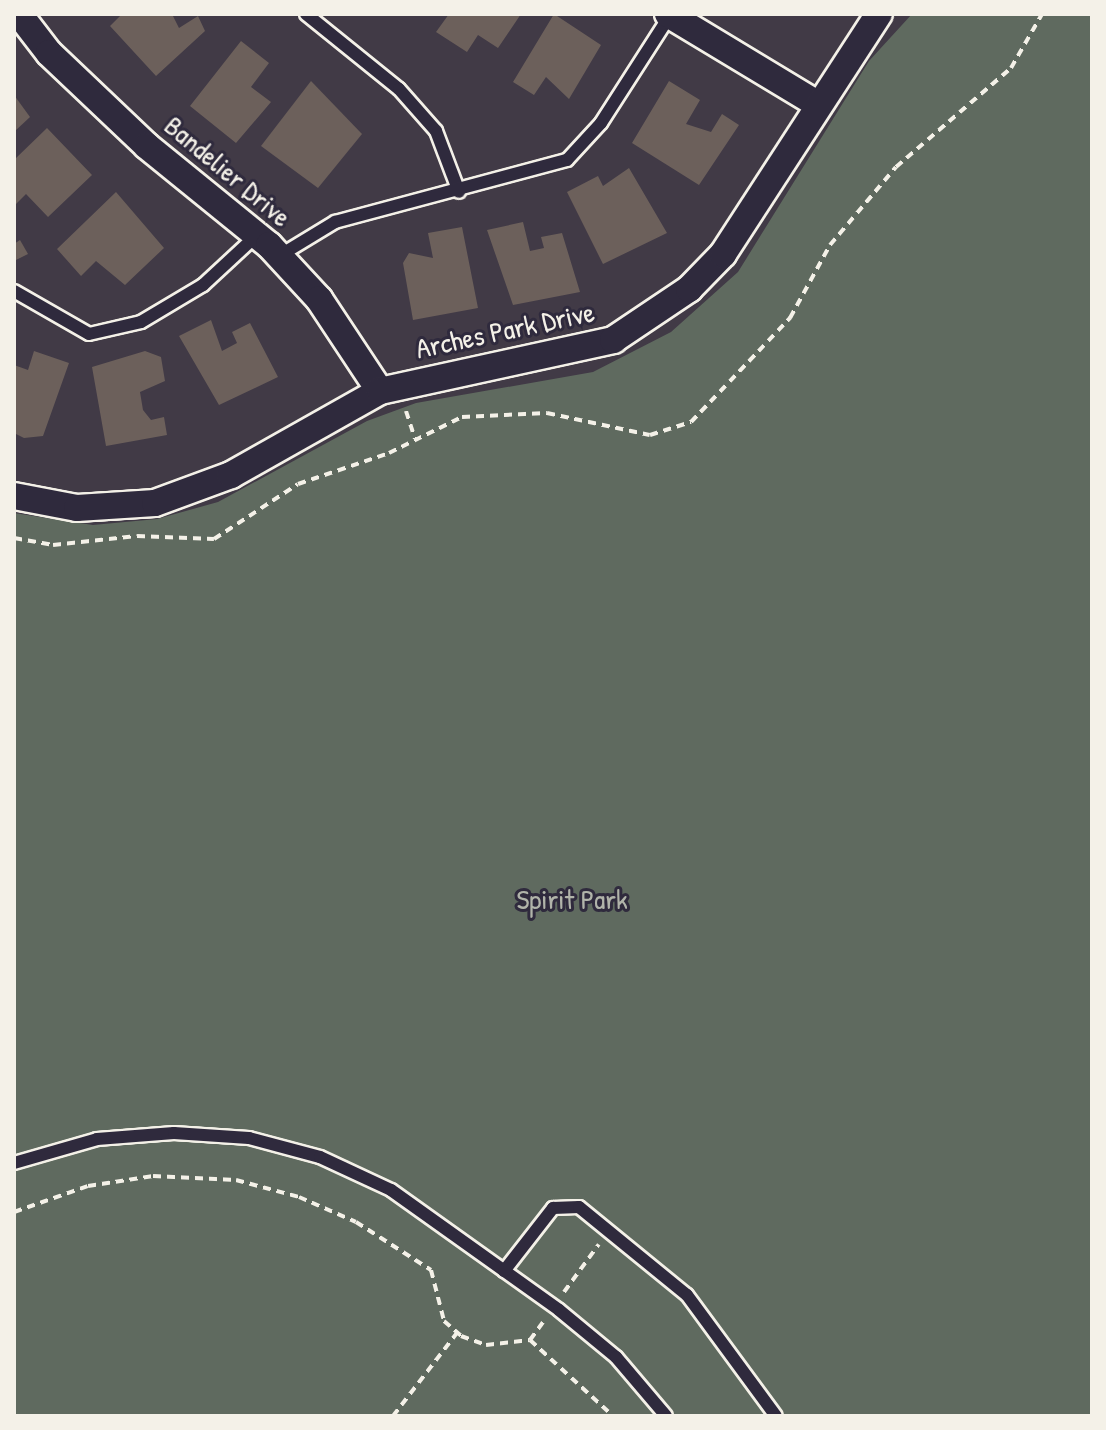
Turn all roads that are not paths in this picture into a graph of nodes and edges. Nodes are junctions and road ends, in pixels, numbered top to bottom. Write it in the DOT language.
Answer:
graph roads {
  1 [pos="19,14"];
  2 [pos="306,14"];
  3 [pos="669,14"];
  4 [pos="879,14"];
  5 [pos="817,104"];
  6 [pos="459,192"];
  7 [pos="257,235"];
  8 [pos="279,256"];
  9 [pos="14,291"];
  10 [pos="380,391"];
  11 [pos="14,496"];
  12 [pos="14,1163"];
  13 [pos="504,1271"];
  14 [pos="666,1416"];
  15 [pos="776,1416"];
  1 -- 7 [label="street, Bandelier Drive"];
  2 -- 6 [label="lane"];
  3 -- 5 [label="street"];
  3 -- 6 [label="lane"];
  4 -- 5 [label="street, Arches Park Drive"];
  5 -- 10 [label="street, Arches Park Drive"];
  6 -- 8 [label="lane"];
  7 -- 8 [label="street, Bandelier Drive"];
  7 -- 9 [label="lane"];
  8 -- 10 [label="street, Bandelier Drive"];
  10 -- 11 [label="street, Arches Park Drive"];
  12 -- 13 [label="lane"];
  13 -- 14 [label="lane"];
  13 -- 15 [label="lane"];
}
